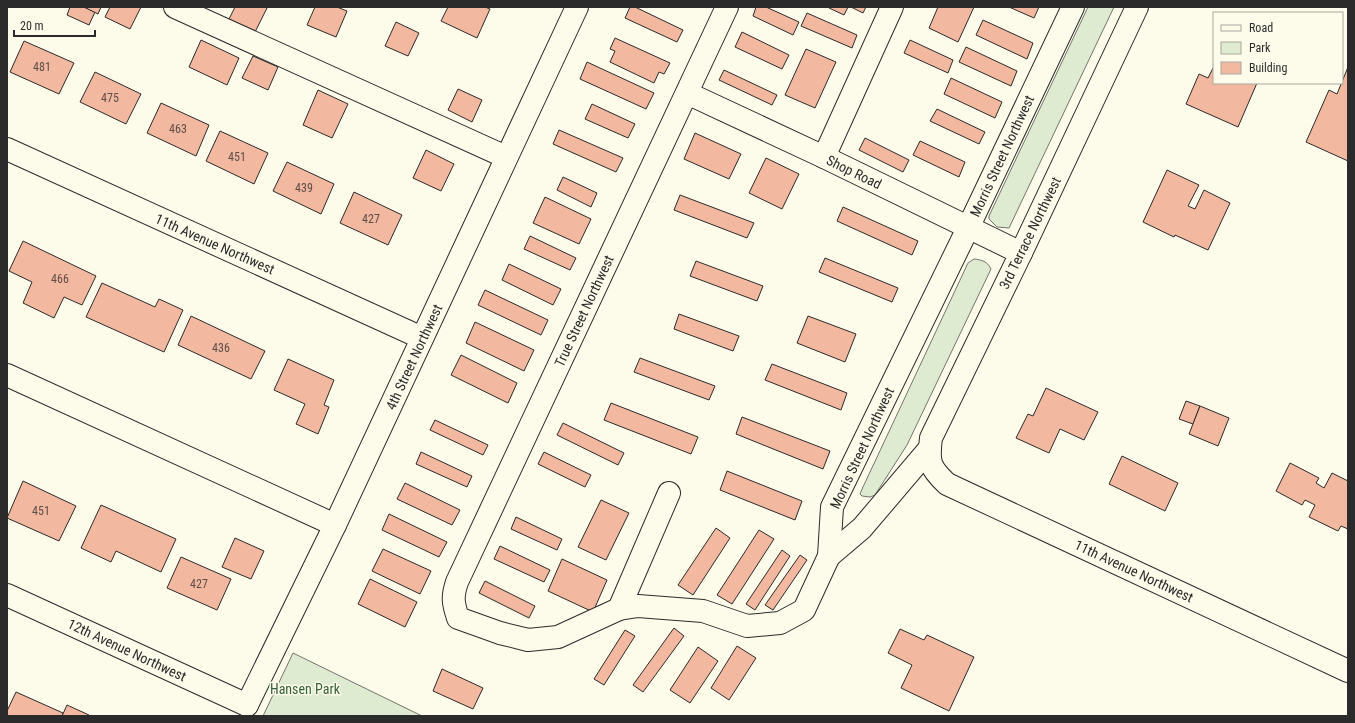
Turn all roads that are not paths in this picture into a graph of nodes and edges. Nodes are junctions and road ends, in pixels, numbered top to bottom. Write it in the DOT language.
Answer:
graph roads {
  1 [pos="175,7"];
  2 [pos="577,7"];
  3 [pos="727,7"];
  4 [pos="892,7"];
  5 [pos="1073,7"];
  6 [pos="1137,7"];
  7 [pos="687,93"];
  8 [pos="7,149"];
  9 [pos="506,157"];
  10 [pos="824,157"];
  11 [pos="968,228"];
  12 [pos="1021,253"];
  13 [pos="422,338"];
  14 [pos="7,375"];
  15 [pos="929,454"];
  16 [pos="669,492"];
  17 [pos="335,525"];
  18 [pos="829,556"];
  19 [pos="7,595"];
  20 [pos="620,609"];
  21 [pos="458,618"];
  22 [pos="1348,671"];
  23 [pos="249,710"];
  1 -- 9 [label="street"];
  2 -- 9 [label="street, 4th Street Northwest"];
  3 -- 7 [label="street, True Street Northwest"];
  4 -- 10 [label="street"];
  5 -- 11 [label="street, Morris Street Northwest"];
  6 -- 12 [label="street, 3rd Terrace Northwest"];
  7 -- 10 [label="street, Shop Road"];
  7 -- 21 [label="street, True Street Northwest"];
  8 -- 13 [label="street, 11th Avenue Northwest"];
  9 -- 13 [label="street, 4th Street Northwest"];
  10 -- 11 [label="street, Shop Road"];
  11 -- 12 [label="street, Shop Road"];
  11 -- 18 [label="street, Morris Street Northwest"];
  12 -- 15 [label="street, 3rd Terrace Northwest"];
  13 -- 17 [label="street, 4th Street Northwest"];
  14 -- 17 [label="street"];
  15 -- 18 [label="street"];
  15 -- 22 [label="street, 11th Avenue Northwest"];
  16 -- 20 [label="street"];
  17 -- 23 [label="street, 4th Street Northwest"];
  18 -- 20 [label="street, Morris Street Northwest"];
  19 -- 23 [label="street, 12th Avenue Northwest"];
  20 -- 21 [label="street, Morris Street Northwest"];
}
